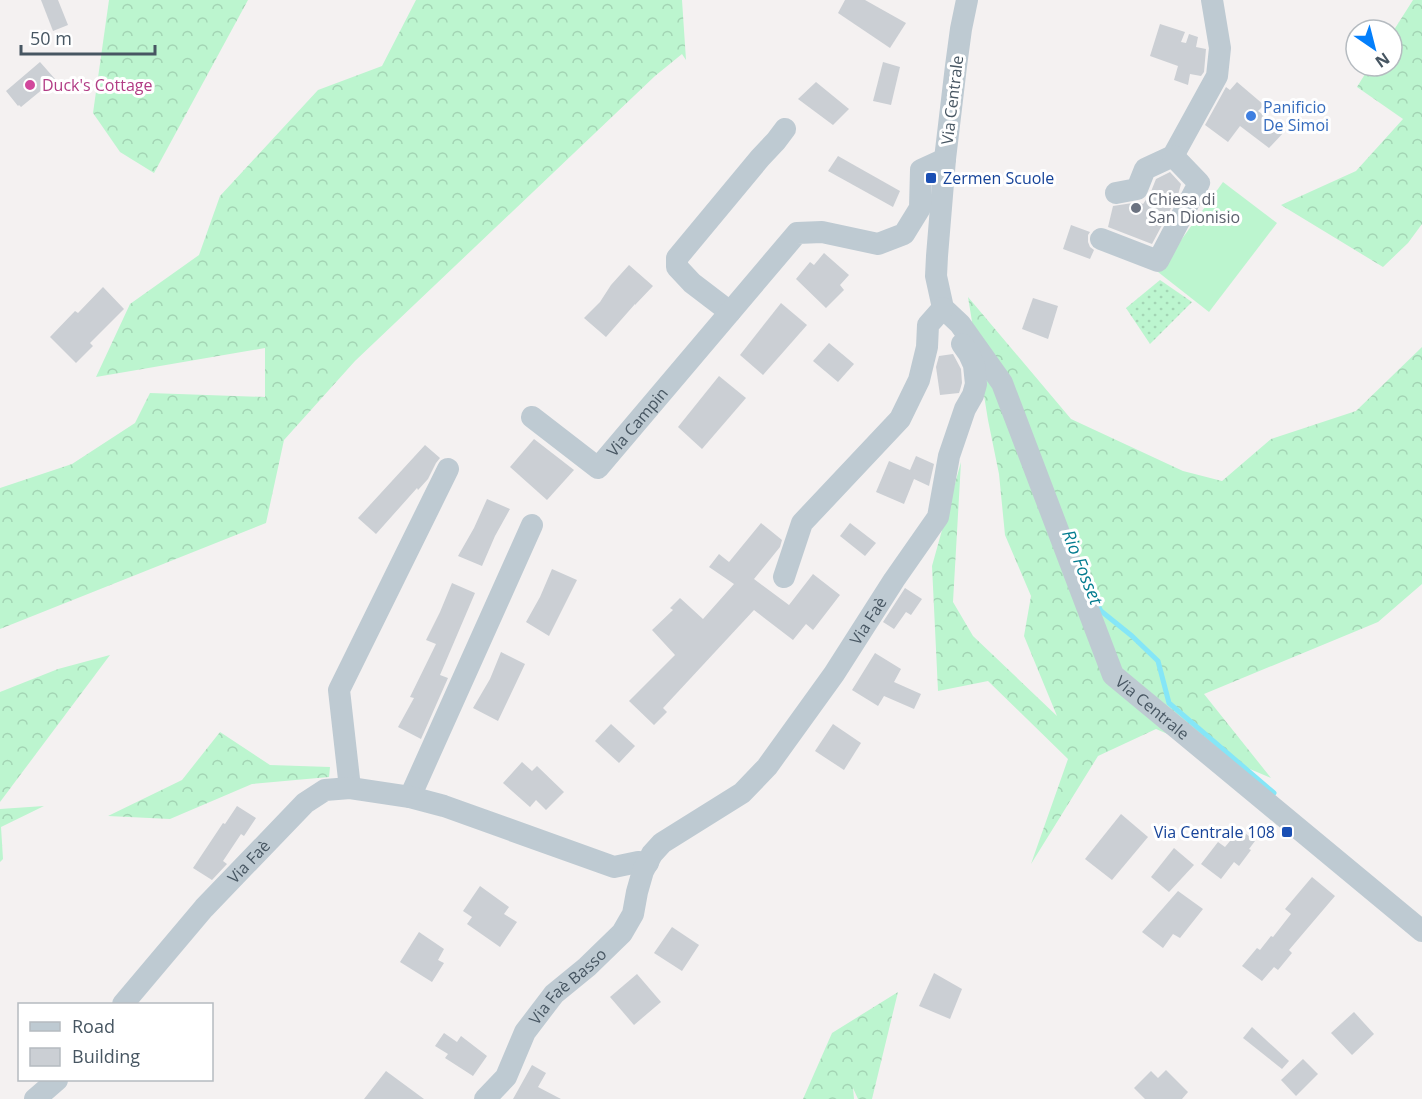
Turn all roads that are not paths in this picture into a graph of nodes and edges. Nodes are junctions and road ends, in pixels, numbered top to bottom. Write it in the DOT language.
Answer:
graph roads {
  1 [pos="967,0"];
  2 [pos="1212,0"];
  3 [pos="785,129"];
  4 [pos="1173,156"];
  5 [pos="945,159"];
  6 [pos="1116,193"];
  7 [pos="1101,239"];
  8 [pos="943,308"];
  9 [pos="730,312"];
  10 [pos="960,324"];
  11 [pos="532,417"];
  12 [pos="448,469"];
  13 [pos="532,525"];
  14 [pos="784,577"];
  15 [pos="350,788"];
  16 [pos="410,797"];
  17 [pos="646,867"];
  18 [pos="1422,931"];
  19 [pos="125,1003"];
  20 [pos="56,1081"];
  21 [pos="35,1099"];
  22 [pos="485,1099"];
  1 -- 5 [label="street, Via Centrale"];
  2 -- 4 [label="street"];
  3 -- 9 [label="street"];
  4 -- 6 [label="street"];
  4 -- 7 [label="street"];
  5 -- 8 [label="street, Via Centrale"];
  5 -- 9 [label="street, Via Campin"];
  8 -- 10 [label="street, Via Centrale"];
  8 -- 14 [label="street"];
  9 -- 11 [label="street, Via Campin"];
  10 -- 17 [label="street, Via Faè"];
  10 -- 18 [label="street, Via Centrale"];
  12 -- 15 [label="street"];
  13 -- 16 [label="street"];
  15 -- 16 [label="street, Via Faè"];
  15 -- 19 [label="street, Via Faè"];
  16 -- 17 [label="street, Via Faè"];
  17 -- 22 [label="street, Via Faè Basso"];
  20 -- 21 [label="street"];
}
